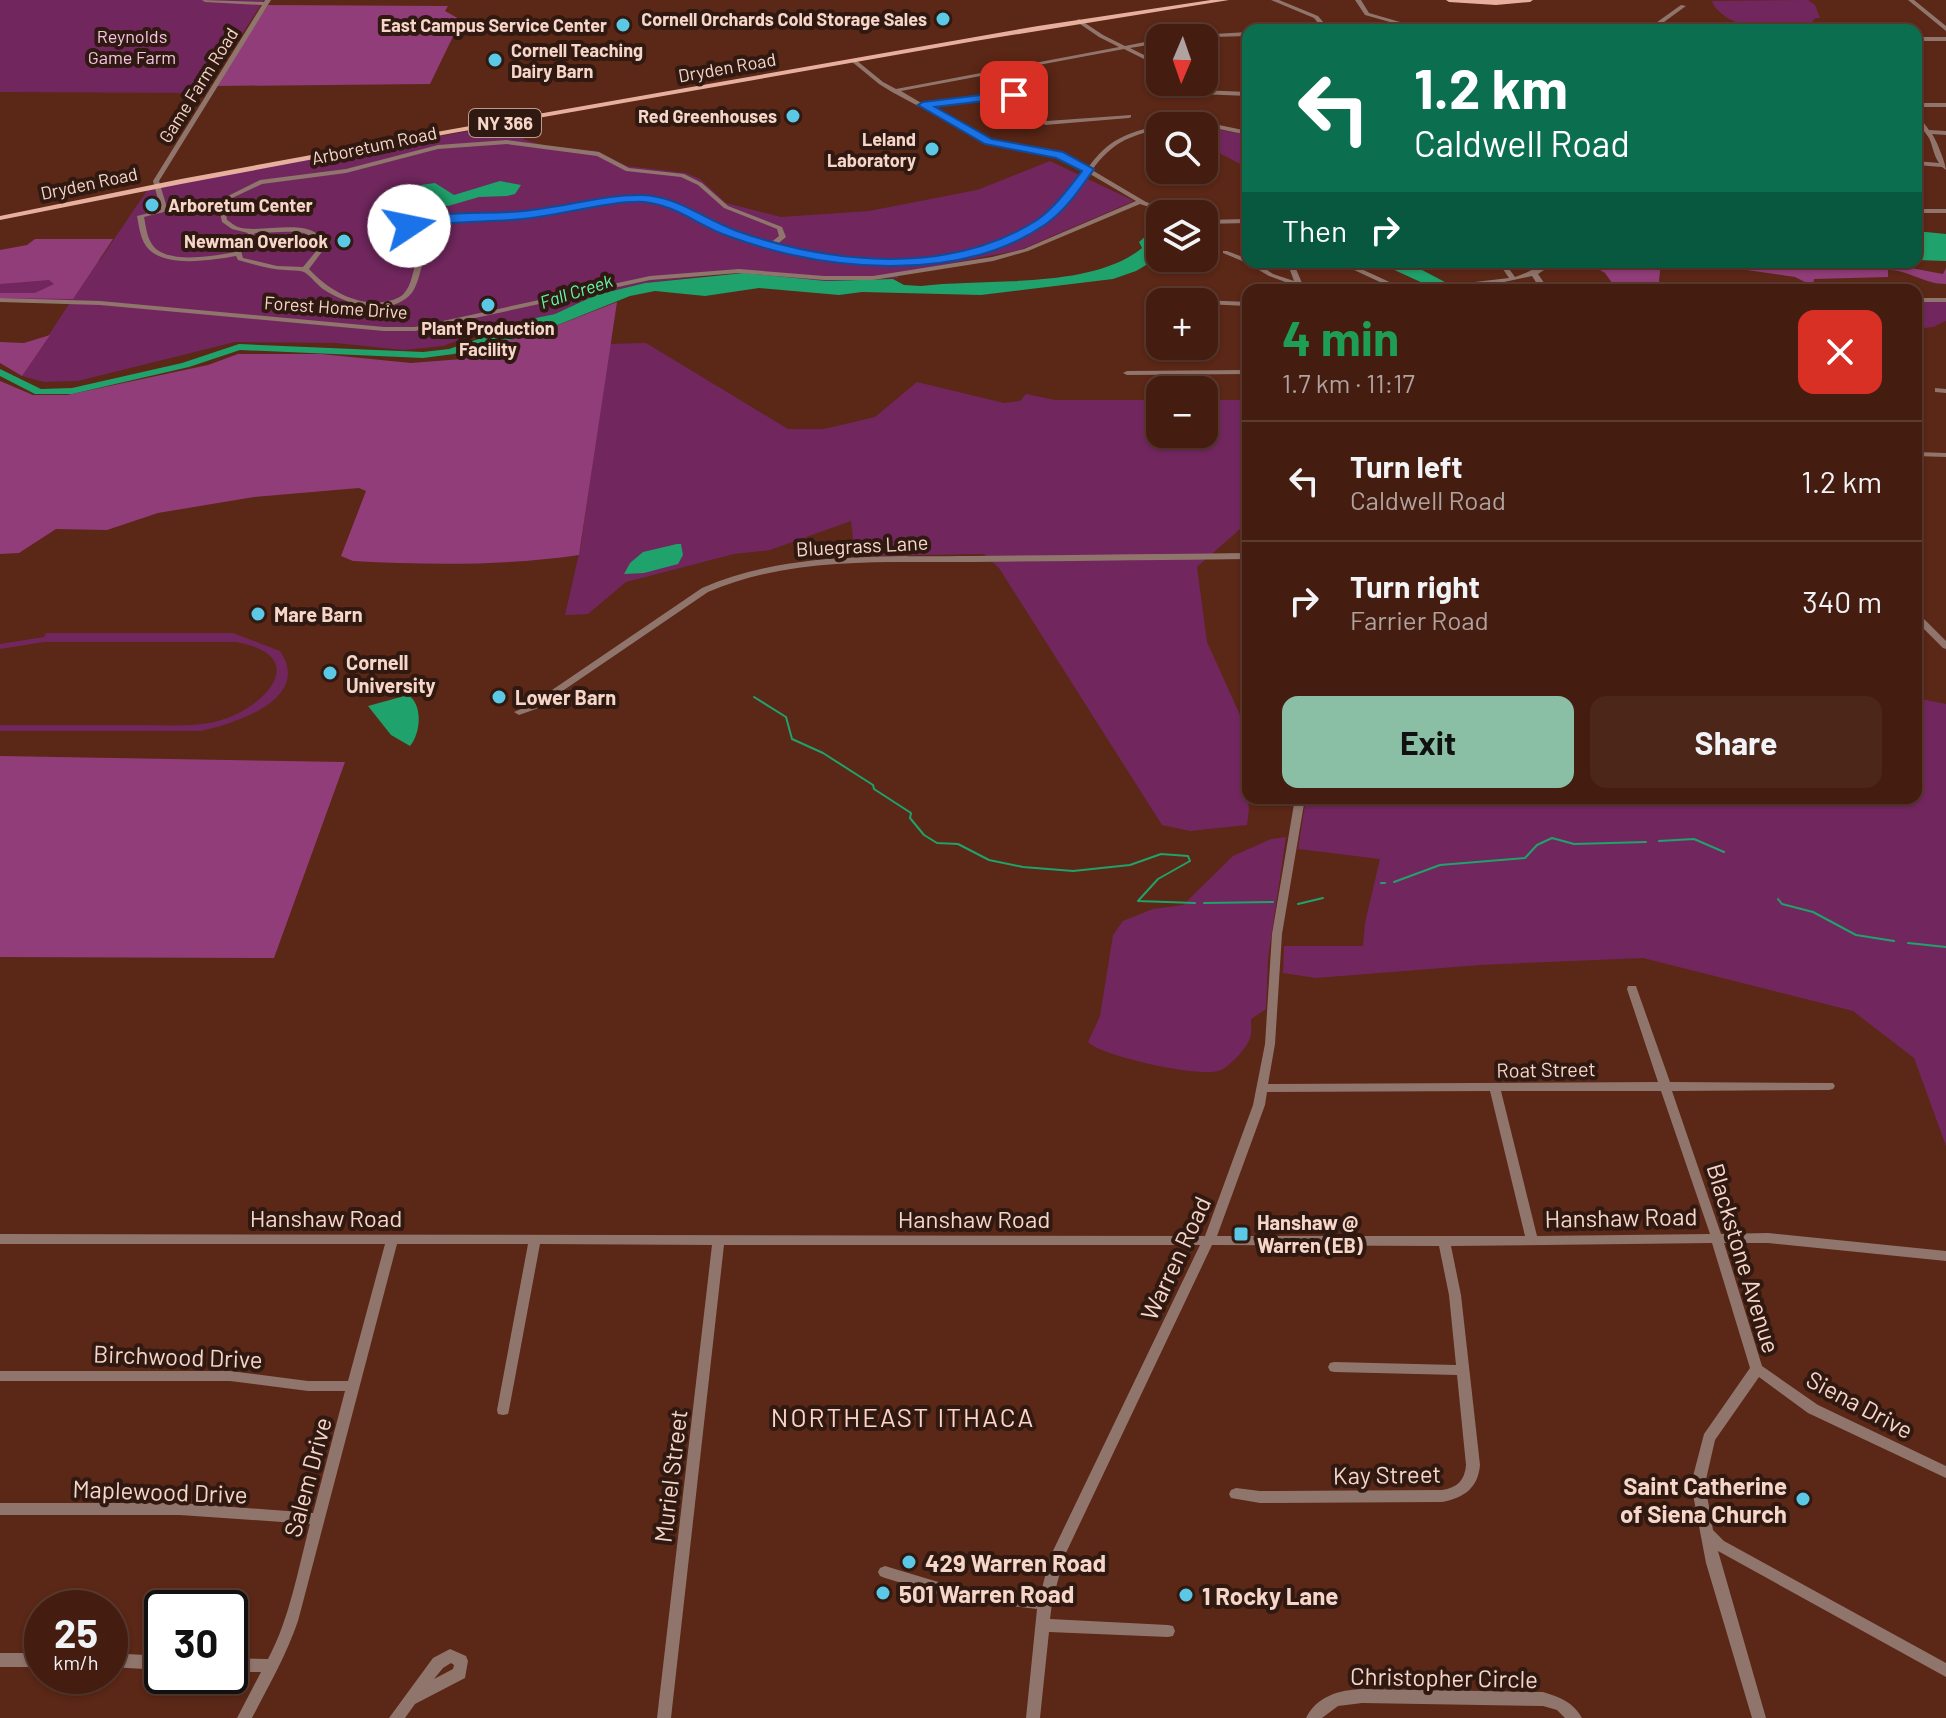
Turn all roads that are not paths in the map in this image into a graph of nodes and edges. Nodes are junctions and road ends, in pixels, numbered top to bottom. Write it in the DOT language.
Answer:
graph roads {
  1 [pos="205,0"];
  2 [pos="1226,0"];
  3 [pos="1274,0"];
  4 [pos="1449,0"];
  5 [pos="1530,0"];
  6 [pos="1911,0"];
  7 [pos="266,2"];
  8 [pos="1360,4"];
  9 [pos="1683,6"];
  10 [pos="1079,21"];
  11 [pos="1397,22"];
  12 [pos="1322,24"];
  13 [pos="1658,24"];
  14 [pos="1946,29"];
  15 [pos="1242,34"];
  16 [pos="1218,36"];
  17 [pos="1922,39"];
  18 [pos="1946,39"];
  19 [pos="1146,43"];
  20 [pos="1125,47"];
  21 [pos="1146,58"];
  22 [pos="854,61"];
  23 [pos="894,91"];
  24 [pos="1218,93"];
  25 [pos="1242,94"];
  26 [pos="923,105"];
  27 [pos="1922,105"];
  28 [pos="1946,105"];
  29 [pos="1129,116"];
  30 [pos="1922,124"];
  31 [pos="1218,127"];
  32 [pos="1146,131"];
  33 [pos="1242,132"];
  34 [pos="1928,132"];
  35 [pos="1946,133"];
  36 [pos="1922,164"];
  37 [pos="1945,166"];
  38 [pos="1088,169"];
  39 [pos="157,185"];
  40 [pos="1141,201"];
  41 [pos="1146,203"];
  42 [pos="1922,211"];
  43 [pos="1946,211"];
  44 [pos="0,218"];
  45 [pos="1242,221"];
  46 [pos="1218,222"];
  47 [pos="252,232"];
  48 [pos="771,246"];
  49 [pos="1225,252"];
  50 [pos="237,254"];
  51 [pos="1242,258"];
  52 [pos="1260,268"];
  53 [pos="1354,268"];
  54 [pos="1505,268"];
  55 [pos="1543,268"];
  56 [pos="305,269"];
  57 [pos="1534,273"];
  58 [pos="1513,279"];
  59 [pos="1465,283"];
  60 [pos="1291,284"];
  61 [pos="1390,284"];
  62 [pos="1453,284"];
  63 [pos="1541,284"];
  64 [pos="0,300"];
  65 [pos="1922,300"];
  66 [pos="1946,300"];
  67 [pos="1218,303"];
  68 [pos="1242,304"];
  69 [pos="1242,372"];
  70 [pos="1127,373"];
  71 [pos="1922,454"];
  72 [pos="1946,455"];
  73 [pos="1242,556"];
  74 [pos="1922,622"];
  75 [pos="1946,646"];
  76 [pos="519,712"];
  77 [pos="1299,804"];
  78 [pos="1632,989"];
  79 [pos="1666,1086"];
  80 [pos="1829,1086"];
  81 [pos="1263,1088"];
  82 [pos="1495,1088"];
  83 [pos="1717,1237"];
  84 [pos="0,1239"];
  85 [pos="392,1239"];
  86 [pos="535,1239"];
  87 [pos="719,1239"];
  88 [pos="1209,1240"];
  89 [pos="1444,1240"];
  90 [pos="1532,1240"];
  91 [pos="1946,1256"];
  92 [pos="1334,1367"];
  93 [pos="1757,1369"];
  94 [pos="1463,1370"];
  95 [pos="0,1376"];
  96 [pos="354,1386"];
  97 [pos="503,1410"];
  98 [pos="1946,1472"];
  99 [pos="1236,1494"];
  100 [pos="0,1509"];
  101 [pos="319,1519"];
  102 [pos="1708,1532"];
  103 [pos="885,1572"];
  104 [pos="1045,1603"];
  105 [pos="1042,1625"];
  106 [pos="1168,1631"];
  107 [pos="0,1660"];
  108 [pos="24,1660"];
  109 [pos="248,1665"];
  110 [pos="273,1666"];
  111 [pos="1946,1670"];
  112 [pos="410,1699"];
  113 [pos="244,1718"];
  114 [pos="396,1718"];
  115 [pos="664,1718"];
  116 [pos="1033,1718"];
  117 [pos="1313,1718"];
  118 [pos="1575,1718"];
  119 [pos="1759,1718"];
  1 -- 7 [label="street"];
  2 -- 10 [label="main road, Dryden Road / NY 366"];
  3 -- 12 [label="street"];
  4 -- 5 [label="main road"];
  6 -- 14 [label="street"];
  7 -- 39 [label="street, Game Farm Road"];
  8 -- 11 [label="street"];
  9 -- 13 [label="street"];
  10 -- 20 [label="street"];
  10 -- 22 [label="main road, Dryden Road / NY 366"];
  15 -- 16 [label="street"];
  17 -- 18 [label="street"];
  19 -- 20 [label="street"];
  20 -- 21 [label="street"];
  20 -- 23 [label="street"];
  22 -- 23 [label="street"];
  22 -- 39 [label="main road, Dryden Road / NY 366"];
  23 -- 26 [label="street"];
  24 -- 25 [label="street"];
  26 -- 29 [label="street"];
  26 -- 38 [label="street"];
  27 -- 28 [label="street"];
  30 -- 34 [label="street"];
  31 -- 33 [label="street"];
  32 -- 38 [label="street"];
  34 -- 35 [label="street"];
  34 -- 37 [label="street"];
  36 -- 37 [label="street"];
  38 -- 40 [label="street"];
  38 -- 48 [label="street"];
  39 -- 44 [label="main road, Dryden Road / NY 366"];
  39 -- 50 [label="street, Game Farm Road"];
  40 -- 41 [label="street"];
  40 -- 64 [label="street, Forest Home Drive"];
  42 -- 43 [label="street"];
  45 -- 46 [label="street"];
  47 -- 48 [label="street, Arboretum Road"];
  47 -- 50 [label="street"];
  47 -- 56 [label="street"];
  48 -- 56 [label="street"];
  49 -- 51 [label="street"];
  50 -- 56 [label="street"];
  52 -- 60 [label="street"];
  53 -- 61 [label="street"];
  54 -- 58 [label="street"];
  55 -- 57 [label="street"];
  57 -- 58 [label="street"];
  57 -- 63 [label="street"];
  58 -- 59 [label="street"];
  59 -- 62 [label="street"];
  65 -- 66 [label="street"];
  67 -- 68 [label="street"];
  69 -- 70 [label="street"];
  71 -- 72 [label="street"];
  73 -- 76 [label="street, Bluegrass Lane"];
  74 -- 75 [label="street"];
  77 -- 81 [label="street, Warren Road"];
  78 -- 79 [label="street, Blackstone Avenue"];
  79 -- 80 [label="street, Roat Street"];
  79 -- 82 [label="street, Roat Street"];
  79 -- 83 [label="street, Blackstone Avenue"];
  81 -- 82 [label="street, Roat Street"];
  81 -- 88 [label="street, Warren Road"];
  82 -- 90 [label="street"];
  83 -- 90 [label="street, Hanshaw Road"];
  83 -- 91 [label="street, Hanshaw Road"];
  83 -- 93 [label="street, Blackstone Avenue"];
  84 -- 85 [label="street, Hanshaw Road"];
  85 -- 86 [label="street, Hanshaw Road"];
  85 -- 96 [label="street, Salem Drive"];
  86 -- 87 [label="street, Hanshaw Road"];
  86 -- 97 [label="street"];
  87 -- 88 [label="street, Hanshaw Road"];
  87 -- 115 [label="street, Muriel Street"];
  88 -- 89 [label="street, Hanshaw Road"];
  88 -- 104 [label="street, Warren Road"];
  89 -- 90 [label="street, Hanshaw Road"];
  89 -- 94 [label="street, Kay Street"];
  92 -- 94 [label="street"];
  93 -- 98 [label="street, Siena Drive"];
  93 -- 102 [label="street, Blackstone Avenue"];
  94 -- 99 [label="street, Kay Street"];
  95 -- 96 [label="street, Birchwood Drive"];
  96 -- 101 [label="street, Salem Drive"];
  100 -- 101 [label="street, Maplewood Drive"];
  101 -- 110 [label="street, Salem Drive"];
  102 -- 111 [label="street"];
  102 -- 119 [label="street, Blackstone Avenue"];
  103 -- 104 [label="street"];
  104 -- 105 [label="street, Warren Road"];
  105 -- 106 [label="street"];
  105 -- 116 [label="street, Warren Road"];
  107 -- 108 [label="street"];
  109 -- 110 [label="street"];
  110 -- 113 [label="street, Salem Drive"];
  112 -- 114 [label="street"];
  117 -- 118 [label="street, Christopher Circle"];
}
